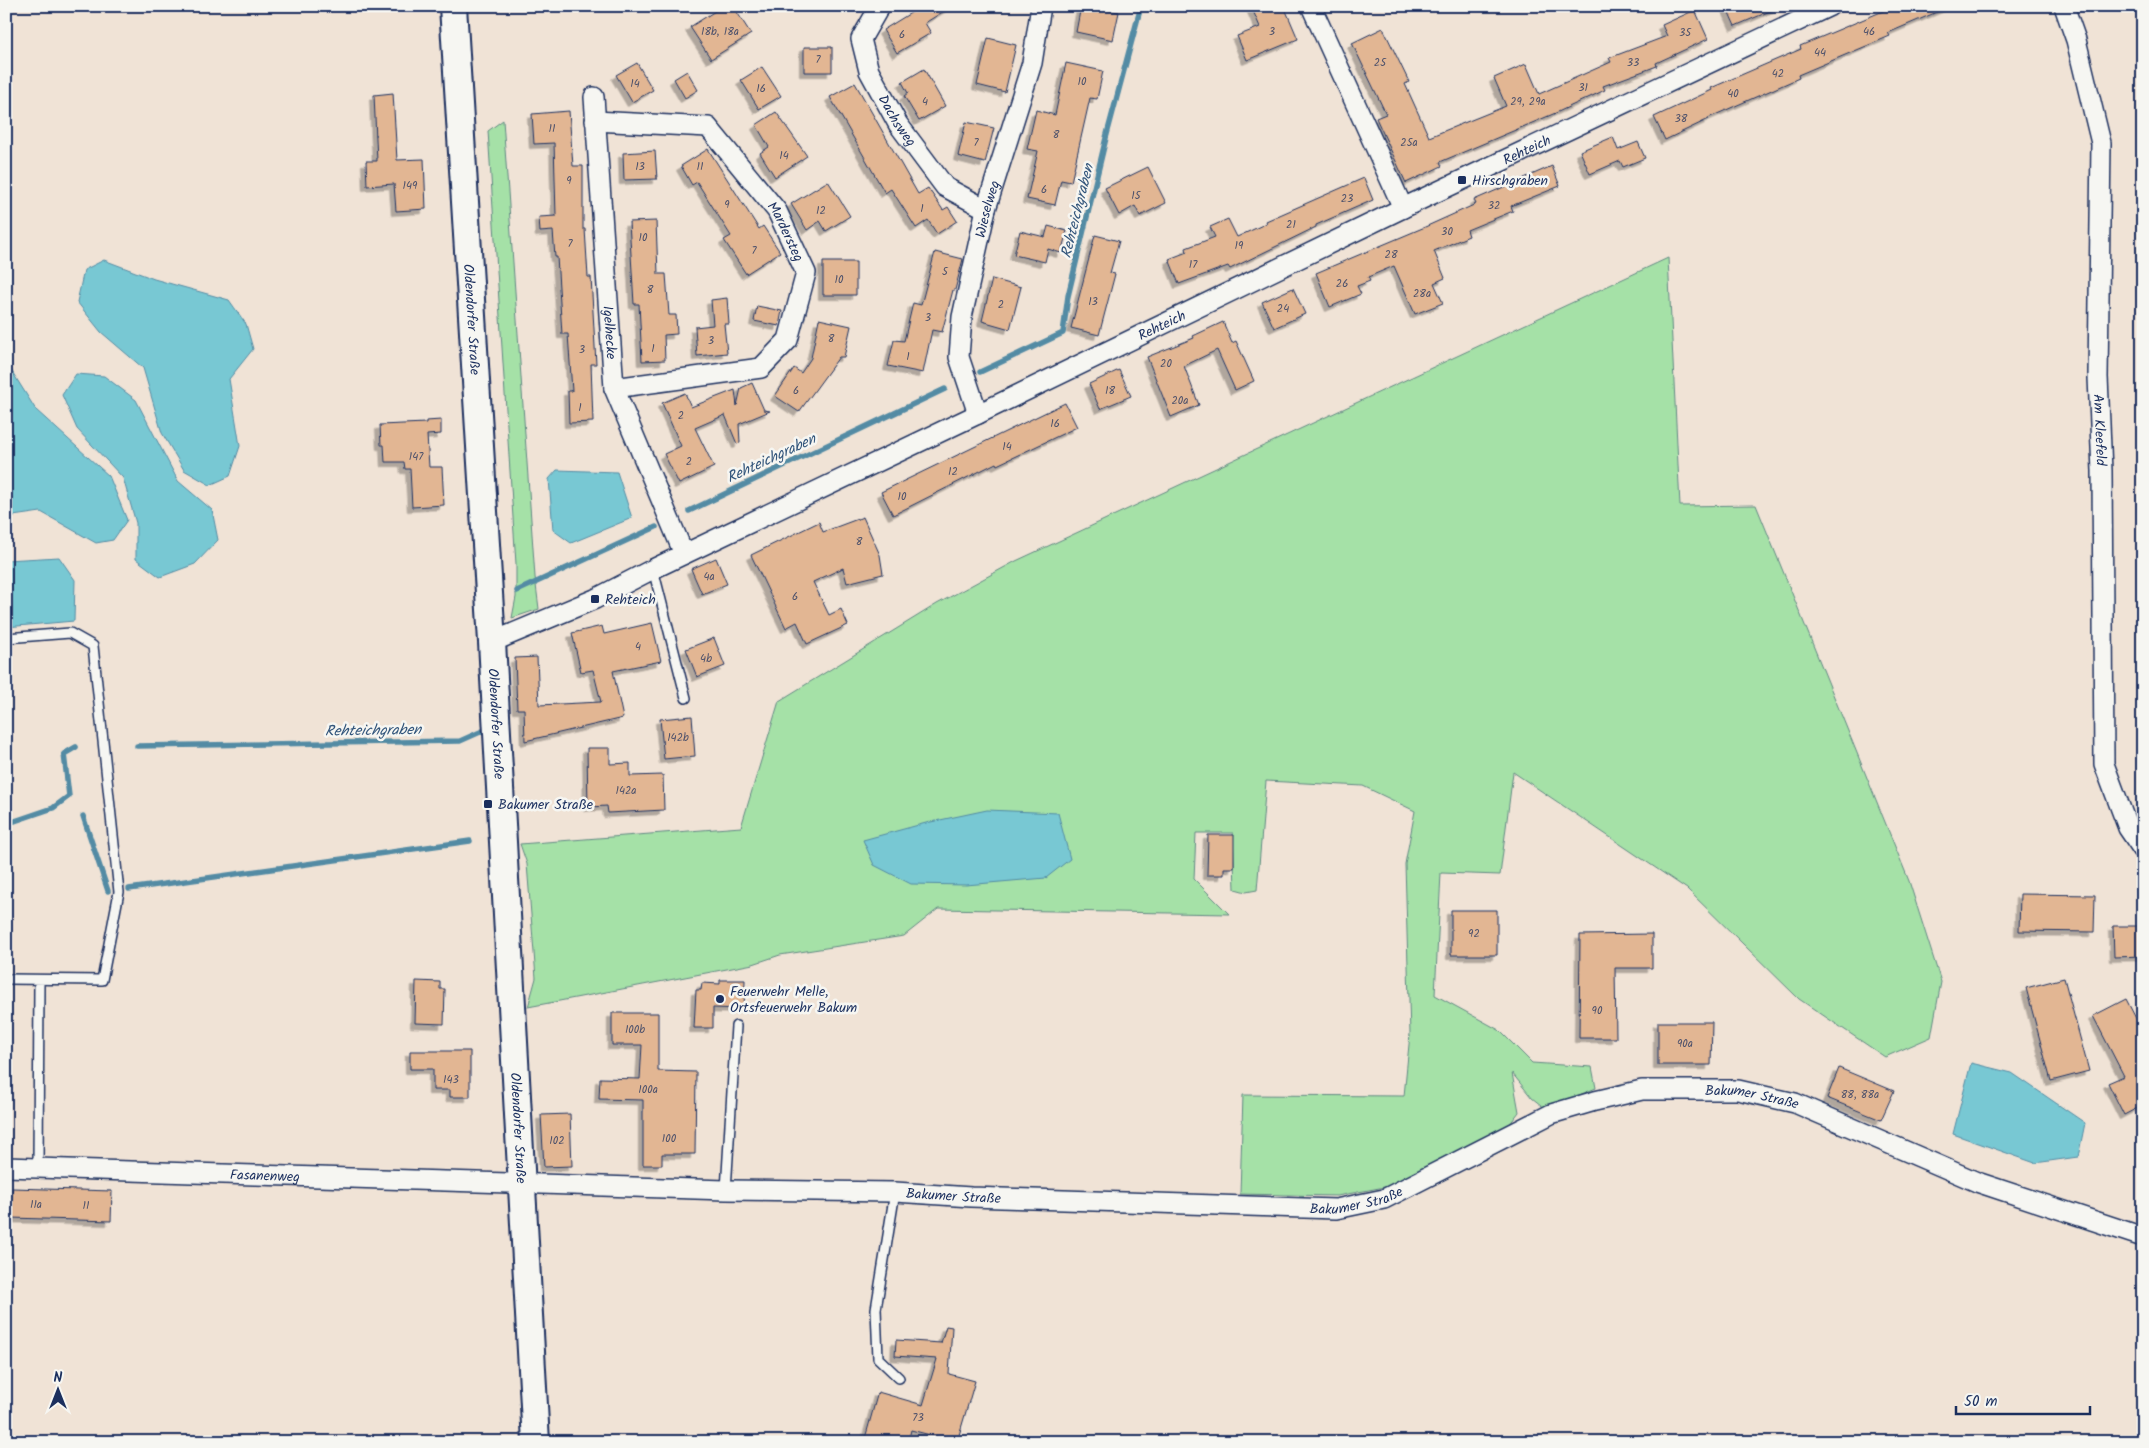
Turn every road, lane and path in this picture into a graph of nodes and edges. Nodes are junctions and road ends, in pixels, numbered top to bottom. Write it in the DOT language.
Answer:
graph roads {
  1 [pos="453,6"];
  2 [pos="880,6"];
  3 [pos="1041,6"];
  4 [pos="1310,6"];
  5 [pos="1830,6"];
  6 [pos="2064,6"];
  7 [pos="594,97"];
  8 [pos="596,121"];
  9 [pos="1403,208"];
  10 [pos="986,209"];
  11 [pos="614,388"];
  12 [pos="978,414"];
  13 [pos="684,554"];
  14 [pos="653,569"];
  15 [pos="6,638"];
  16 [pos="492,642"];
  17 [pos="686,698"];
  18 [pos="2143,850"];
  19 [pos="6,979"];
  20 [pos="39,980"];
  21 [pos="736,1026"];
  22 [pos="6,1167"];
  23 [pos="38,1168"];
  24 [pos="522,1184"];
  25 [pos="726,1190"];
  26 [pos="895,1192"];
  27 [pos="2143,1237"];
  28 [pos="899,1378"];
  29 [pos="536,1442"];
  1 -- 16 [label="main road, Oldendorfer Straße"];
  2 -- 10 [label="street, Dachsweg"];
  3 -- 10 [label="street, Wieselweg"];
  4 -- 9 [label="street"];
  5 -- 9 [label="street, Rehteich"];
  6 -- 18 [label="street, Am Kleefeld"];
  7 -- 8 [label="street, Igelhecke"];
  8 -- 11 [label="street, Igelhecke"];
  8 -- 11 [label="street, Mardersteg"];
  9 -- 12 [label="street, Rehteich"];
  10 -- 12 [label="street, Wieselweg"];
  11 -- 13 [label="street, Igelhecke"];
  12 -- 13 [label="street, Rehteich"];
  13 -- 14 [label="street, Rehteich"];
  14 -- 16 [label="street, Rehteich"];
  14 -- 17 [label="lane"];
  15 -- 20 [label="lane"];
  16 -- 24 [label="main road, Oldendorfer Straße"];
  19 -- 20 [label="lane"];
  20 -- 23 [label="lane"];
  21 -- 25 [label="lane"];
  22 -- 23 [label="street, Fasanenweg"];
  23 -- 24 [label="street, Fasanenweg"];
  24 -- 25 [label="street, Bakumer Straße"];
  24 -- 29 [label="main road, Oldendorfer Straße"];
  25 -- 26 [label="street, Bakumer Straße"];
  26 -- 27 [label="street, Bakumer Straße"];
  26 -- 28 [label="lane"];
}
